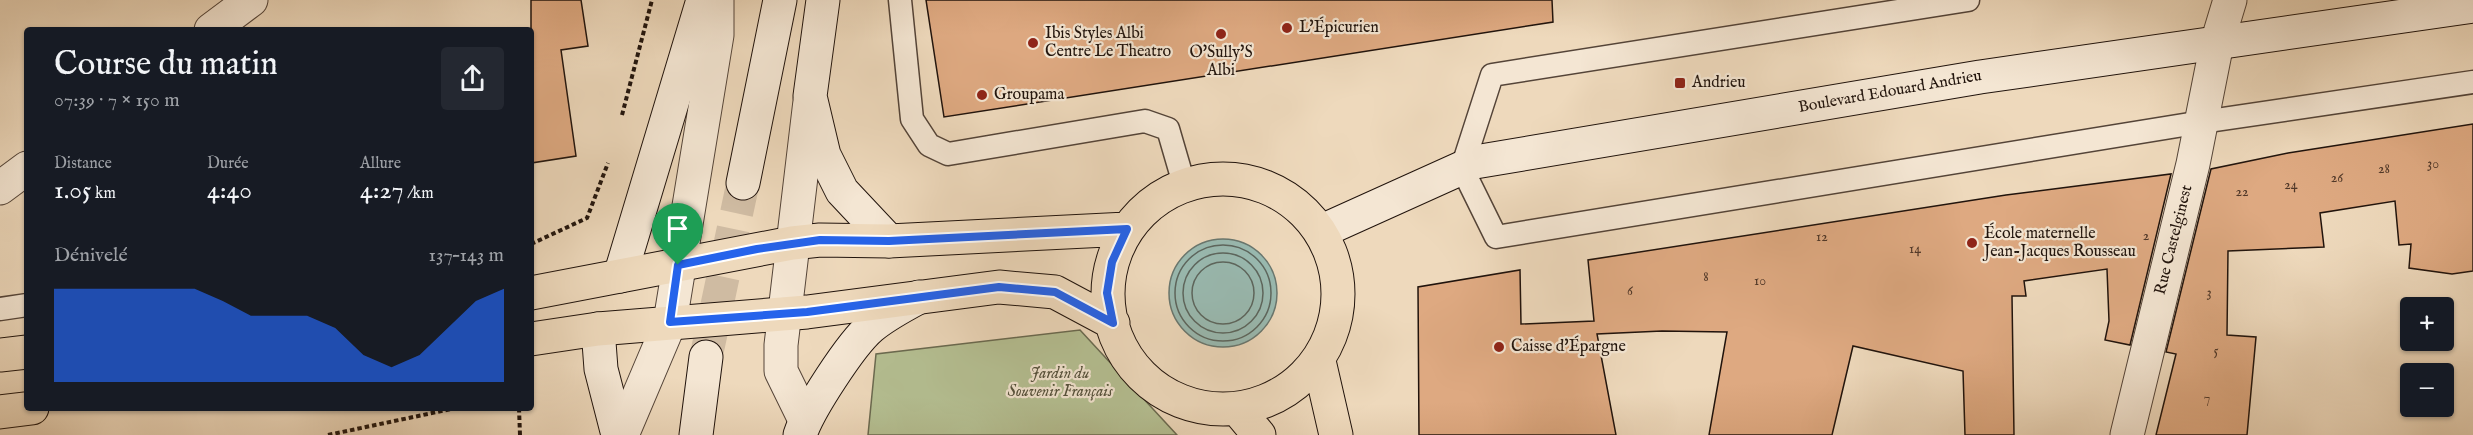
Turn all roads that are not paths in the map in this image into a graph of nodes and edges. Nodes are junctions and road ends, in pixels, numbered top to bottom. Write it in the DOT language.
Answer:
graph roads {
  1 [pos="251,0"];
  2 [pos="703,0"];
  3 [pos="717,0"];
  4 [pos="780,0"];
  5 [pos="823,0"];
  6 [pos="900,0"];
  7 [pos="1968,0"];
  8 [pos="2230,0"];
  9 [pos="2473,6"];
  10 [pos="215,27"];
  11 [pos="2217,43"];
  12 [pos="2473,82"];
  13 [pos="810,96"];
  14 [pos="2202,122"];
  15 [pos="1462,168"];
  16 [pos="24,170"];
  17 [pos="743,183"];
  18 [pos="1184,184"];
  19 [pos="0,188"];
  20 [pos="1127,229"];
  21 [pos="1322,231"];
  22 [pos="889,241"];
  23 [pos="792,243"];
  24 [pos="678,265"];
  25 [pos="620,276"];
  26 [pos="534,292"];
  27 [pos="919,297"];
  28 [pos="24,305"];
  29 [pos="0,309"];
  30 [pos="784,312"];
  31 [pos="670,322"];
  32 [pos="1113,323"];
  33 [pos="598,329"];
  34 [pos="534,339"];
  35 [pos="24,352"];
  36 [pos="0,355"];
  37 [pos="706,357"];
  38 [pos="1319,361"];
  39 [pos="24,409"];
  40 [pos="1238,410"];
  41 [pos="0,412"];
  42 [pos="802,427"];
  43 [pos="620,435"];
  44 [pos="696,435"];
  45 [pos="1259,435"];
  46 [pos="1336,435"];
  47 [pos="2127,435"];
  1 -- 10 [label="main road"];
  2 -- 25 [label="main road"];
  3 -- 24 [label="main road"];
  4 -- 17 [label="main road"];
  5 -- 13 [label="main road"];
  6 -- 18 [label="lane"];
  7 -- 15 [label="lane"];
  8 -- 11 [label="main road, Rue Castelginest"];
  9 -- 11 [label="main road, Boulevard Edouard Andrieu"];
  11 -- 14 [label="main road, Rue Castelginest"];
  11 -- 15 [label="main road, Boulevard Edouard Andrieu"];
  12 -- 14 [label="lane"];
  13 -- 22 [label="main road"];
  13 -- 23 [label="main road"];
  14 -- 15 [label="lane"];
  14 -- 47 [label="main road, Rue Castelginest"];
  15 -- 21 [label="main road, Boulevard Edouard Andrieu"];
  16 -- 19 [label="main road"];
  18 -- 20 [label="main road"];
  18 -- 21 [label="main road"];
  20 -- 22 [label="main road"];
  20 -- 32 [label="main road"];
  21 -- 38 [label="main road"];
  22 -- 23 [label="main road"];
  23 -- 24 [label="main road"];
  23 -- 30 [label="main road"];
  24 -- 25 [label="main road"];
  24 -- 31 [label="main road"];
  25 -- 26 [label="main road"];
  27 -- 30 [label="main road"];
  27 -- 32 [label="main road"];
  27 -- 42 [label="main road"];
  28 -- 29 [label="lane"];
  30 -- 31 [label="main road"];
  30 -- 42 [label="main road"];
  31 -- 33 [label="main road"];
  31 -- 43 [label="main road"];
  32 -- 40 [label="main road"];
  33 -- 34 [label="main road"];
  33 -- 43 [label="main road"];
  35 -- 36 [label="main road"];
  37 -- 44 [label="main road"];
  38 -- 40 [label="main road"];
  38 -- 46 [label="main road"];
  39 -- 41 [label="main road"];
  40 -- 45 [label="main road"];
}
